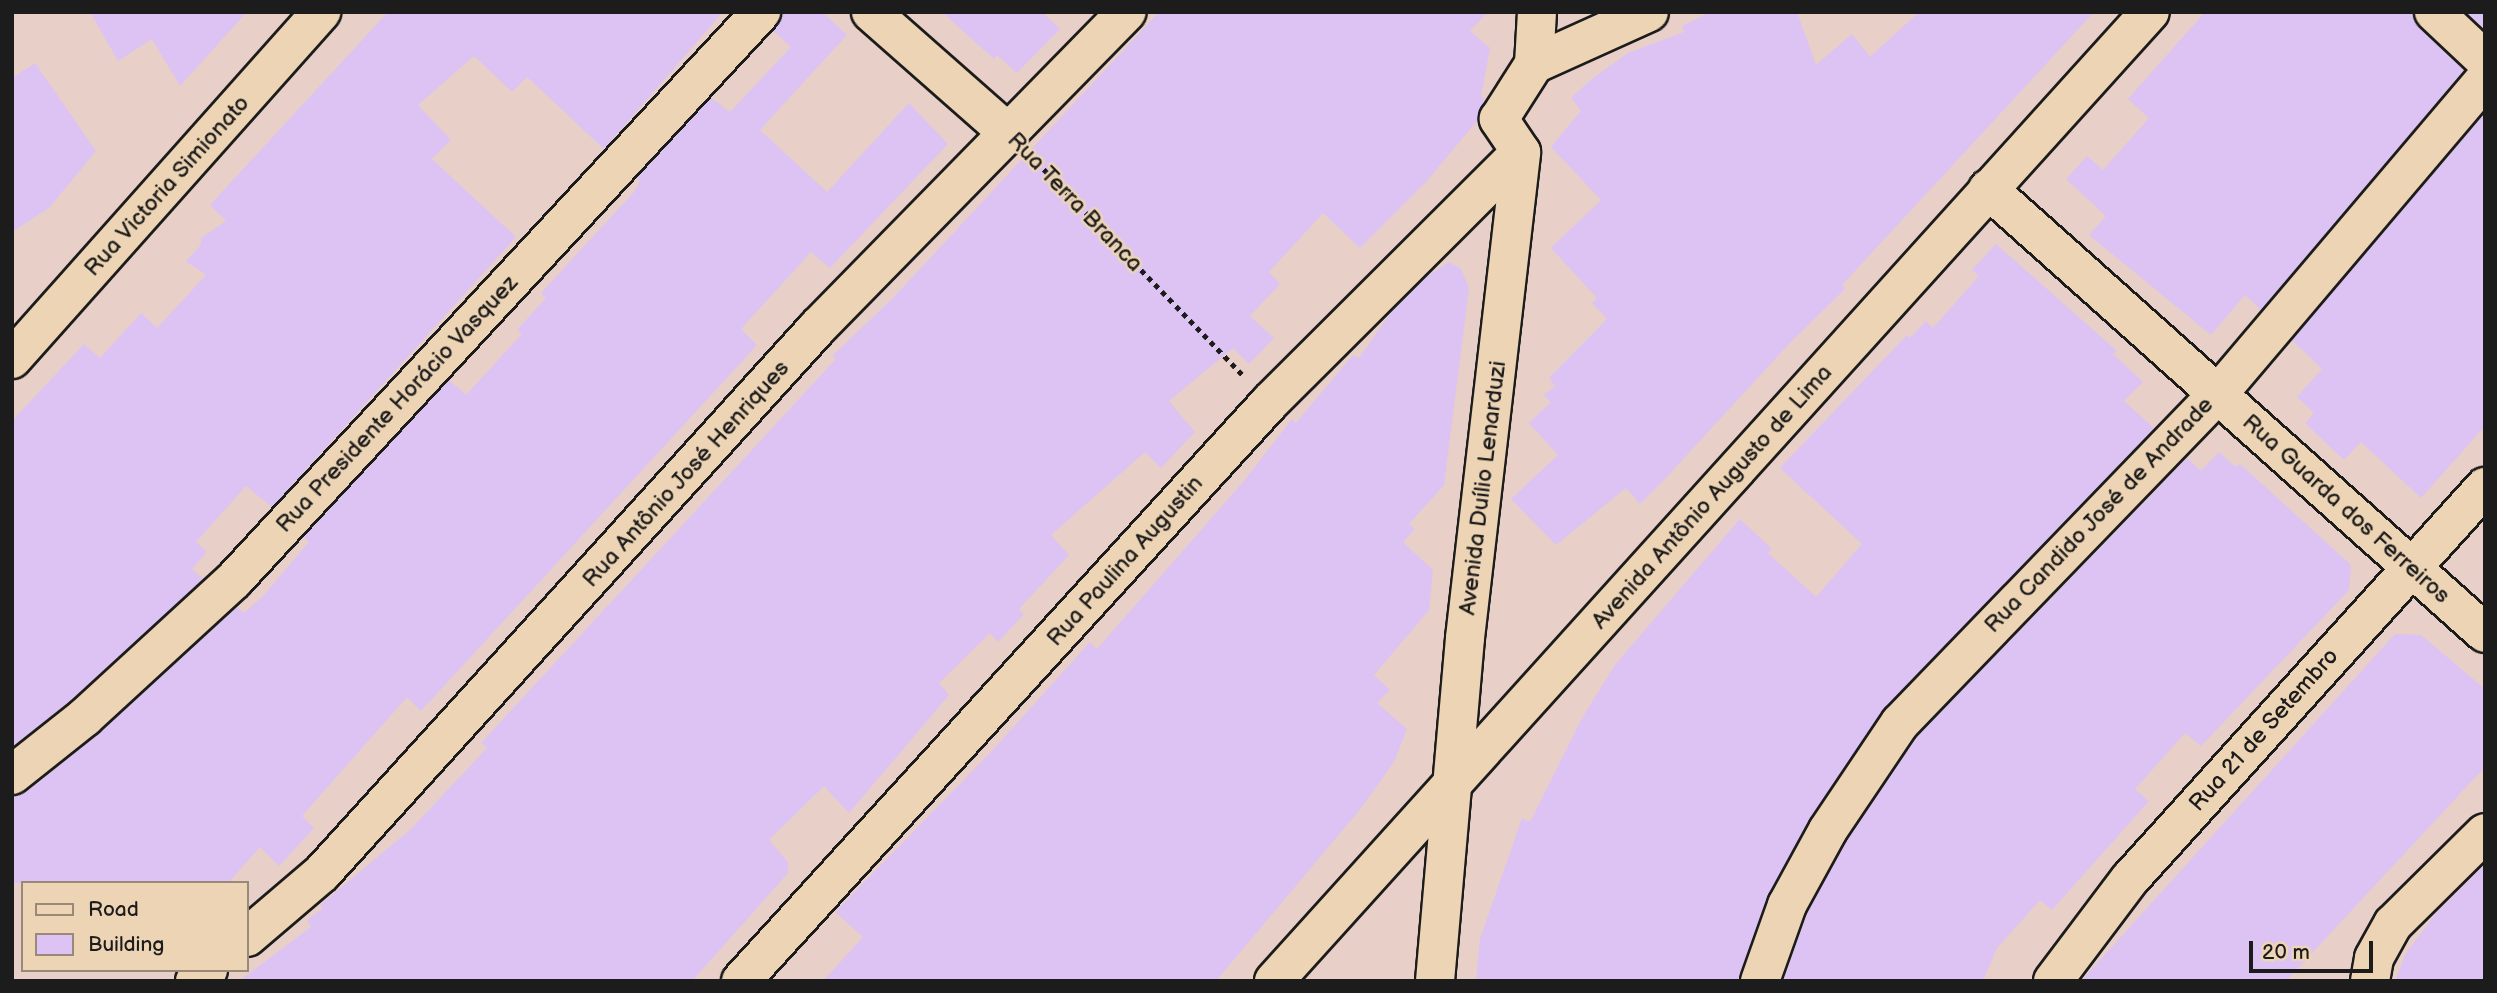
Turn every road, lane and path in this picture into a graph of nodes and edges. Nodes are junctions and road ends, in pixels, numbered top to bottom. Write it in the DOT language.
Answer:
graph roads {
  1 [pos="321,12"];
  2 [pos="761,12"];
  3 [pos="871,12"];
  4 [pos="1128,12"];
  5 [pos="1537,12"];
  6 [pos="1649,12"];
  7 [pos="2150,12"];
  8 [pos="2434,12"];
  9 [pos="2485,60"];
  10 [pos="1534,64"];
  11 [pos="2485,79"];
  12 [pos="1007,132"];
  13 [pos="1521,152"];
  14 [pos="1988,189"];
  15 [pos="12,359"];
  16 [pos="2218,394"];
  17 [pos="1270,402"];
  18 [pos="2485,487"];
  19 [pos="2411,567"];
  20 [pos="2485,633"];
  21 [pos="12,775"];
  22 [pos="1449,791"];
  23 [pos="2485,833"];
  24 [pos="248,936"];
  25 [pos="741,981"];
  26 [pos="1274,981"];
  27 [pos="1435,981"];
  28 [pos="1760,981"];
  29 [pos="2053,981"];
  30 [pos="2370,981"];
  1 -- 15 [label="street, Rua Victoria Simionato"];
  2 -- 21 [label="street, Rua Presidente Horácio Vasquez"];
  3 -- 12 [label="street, Rua Terra Branca"];
  4 -- 12 [label="street, Rua Antônio José Henriques"];
  5 -- 10 [label="street"];
  6 -- 10 [label="street"];
  7 -- 14 [label="street, Avenida Antônio Augusto de Lima"];
  8 -- 9 [label="street"];
  10 -- 13 [label="street"];
  11 -- 16 [label="street, Rua Candido José de Andrade"];
  12 -- 17 [label="path, Rua Terra Branca"];
  12 -- 24 [label="street, Rua Antônio José Henriques"];
  13 -- 17 [label="street, Rua Paulina Augustin"];
  13 -- 22 [label="street, Avenida Duílio Lenarduzi"];
  14 -- 16 [label="street, Rua Guarda dos Ferreiros"];
  14 -- 22 [label="street, Avenida Antônio Augusto de Lima"];
  16 -- 19 [label="street, Rua Guarda dos Ferreiros"];
  16 -- 28 [label="street, Rua Candido José de Andrade"];
  17 -- 25 [label="street, Rua Paulina Augustin"];
  18 -- 19 [label="street, Rua 21 de Setembro"];
  19 -- 20 [label="street, Rua Guarda dos Ferreiros"];
  19 -- 29 [label="street, Rua 21 de Setembro"];
  22 -- 26 [label="street, Avenida Antônio Augusto de Lima"];
  22 -- 27 [label="street, Avenida Duílio Lenarduzi"];
  23 -- 30 [label="street"];
}
